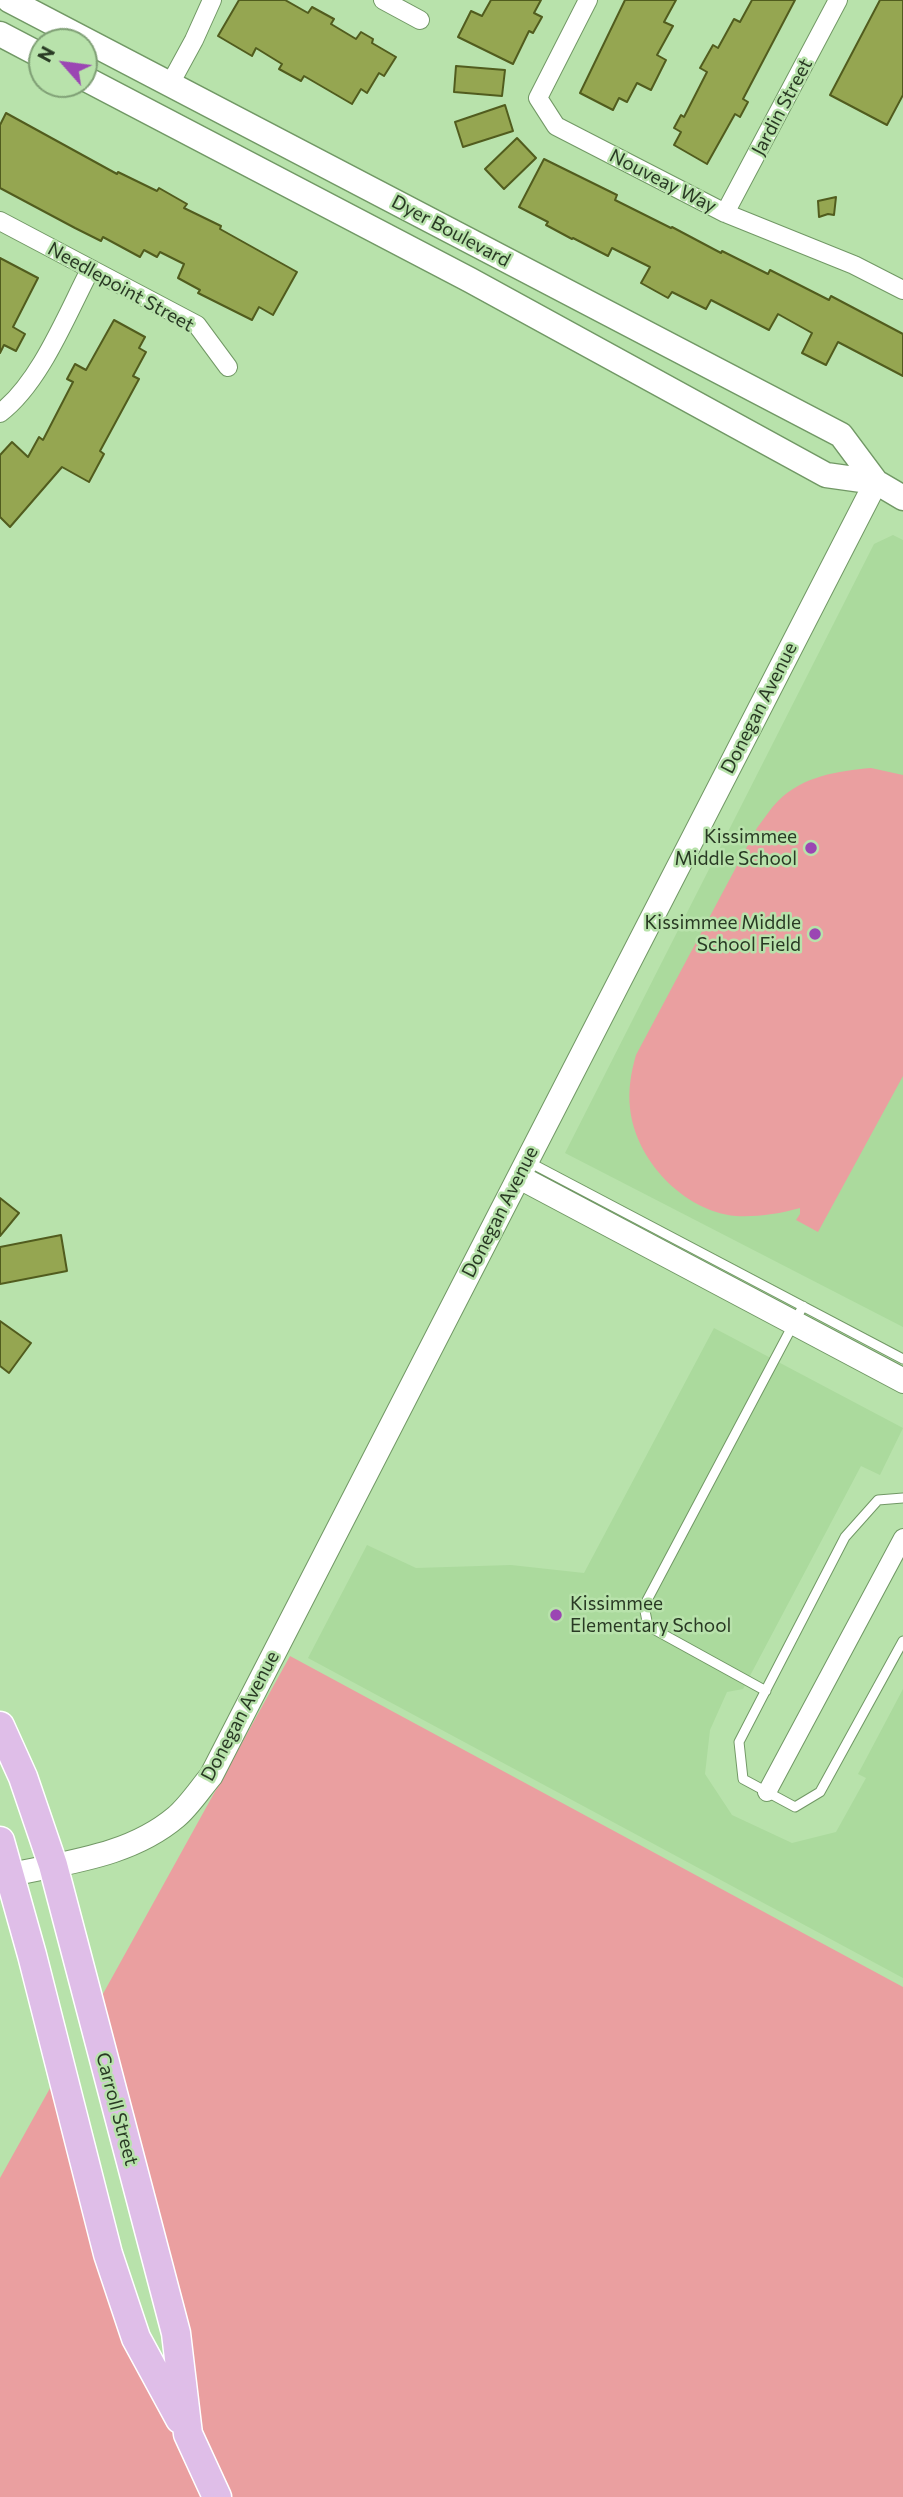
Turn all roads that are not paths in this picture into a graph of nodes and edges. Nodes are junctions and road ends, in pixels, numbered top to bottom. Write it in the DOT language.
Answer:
graph roads {
  1 [pos="9,0"];
  2 [pos="212,0"];
  3 [pos="383,0"];
  4 [pos="588,0"];
  5 [pos="838,0"];
  6 [pos="420,20"];
  7 [pos="0,34"];
  8 [pos="28,49"];
  9 [pos="170,84"];
  10 [pos="98,85"];
  11 [pos="725,213"];
  12 [pos="0,221"];
  13 [pos="90,270"];
  14 [pos="903,290"];
  15 [pos="228,367"];
  16 [pos="0,413"];
  17 [pos="876,482"];
  18 [pos="903,498"];
  19 [pos="522,1170"];
  20 [pos="803,1306"];
  21 [pos="795,1320"];
  22 [pos="903,1359"];
  23 [pos="903,1372"];
  24 [pos="903,1384"];
  25 [pos="903,1498"];
  26 [pos="903,1538"];
  27 [pos="903,1641"];
  28 [pos="766,1690"];
  29 [pos="0,1726"];
  30 [pos="767,1792"];
  31 [pos="0,1841"];
  32 [pos="53,1865"];
  33 [pos="10,1875"];
  34 [pos="188,2434"];
  35 [pos="216,2497"];
  1 -- 9 [label="main road, Dyer Boulevard"];
  2 -- 9 [label="street"];
  3 -- 6 [label="street"];
  4 -- 11 [label="street, Nouveay Way"];
  5 -- 11 [label="street, Jardin Street"];
  7 -- 8 [label="main road"];
  9 -- 17 [label="main road, Dyer Boulevard"];
  10 -- 17 [label="main road, Dyer Boulevard"];
  11 -- 14 [label="street, Nouveay Way"];
  12 -- 13 [label="street, Needlepoint Street"];
  13 -- 15 [label="street, Needlepoint Street"];
  13 -- 16 [label="street"];
  17 -- 18 [label="main road, Dyer Boulevard"];
  17 -- 19 [label="street, Donegan Avenue"];
  19 -- 20 [label="lane"];
  19 -- 21 [label="street"];
  19 -- 32 [label="street, Donegan Avenue"];
  20 -- 21 [label="lane"];
  20 -- 22 [label="lane"];
  21 -- 23 [label="lane"];
  21 -- 24 [label="street"];
  21 -- 28 [label="lane"];
  25 -- 28 [label="lane"];
  26 -- 30 [label="street"];
  27 -- 30 [label="lane"];
  28 -- 30 [label="lane"];
  29 -- 32 [label="main road, Carroll Street"];
  31 -- 33 [label="main road"];
  32 -- 33 [label="street, Donegan Avenue"];
  32 -- 34 [label="main road, Carroll Street"];
  33 -- 34 [label="main road"];
  34 -- 35 [label="main road, Carroll Street"];
}
